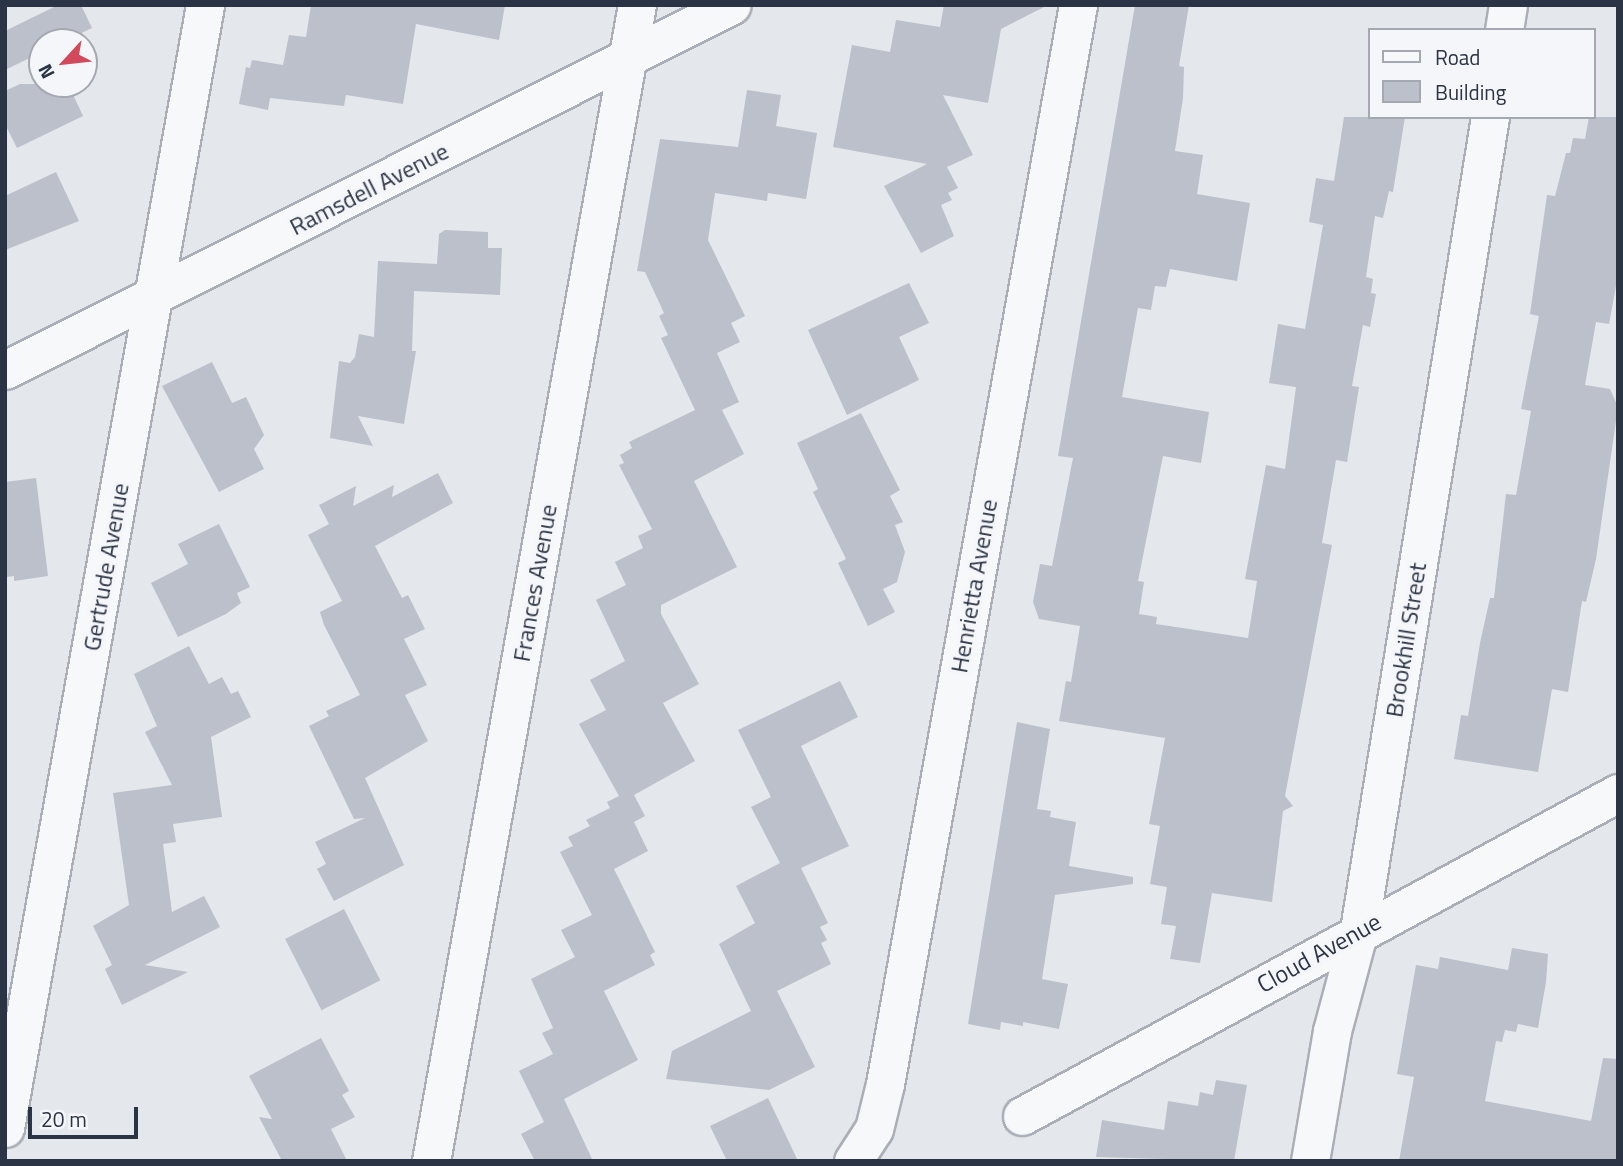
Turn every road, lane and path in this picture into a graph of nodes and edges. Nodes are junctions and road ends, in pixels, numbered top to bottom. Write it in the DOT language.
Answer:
graph roads {
  1 [pos="205,5"];
  2 [pos="637,5"];
  3 [pos="732,5"];
  4 [pos="1078,5"];
  5 [pos="1508,5"];
  6 [pos="1504,28"];
  7 [pos="628,58"];
  8 [pos="1490,119"];
  9 [pos="154,297"];
  10 [pos="5,370"];
  11 [pos="1618,793"];
  12 [pos="1359,930"];
  13 [pos="1022,1116"];
  14 [pos="5,1128"];
  15 [pos="431,1161"];
  16 [pos="853,1161"];
  17 [pos="1310,1161"];
  1 -- 9 [label="street, Gertrude Avenue"];
  2 -- 7 [label="street, Frances Avenue"];
  3 -- 7 [label="street, Ramsdell Avenue"];
  4 -- 16 [label="street, Henrietta Avenue"];
  5 -- 6 [label="street"];
  7 -- 9 [label="street, Ramsdell Avenue"];
  7 -- 15 [label="street, Frances Avenue"];
  8 -- 12 [label="street, Brookhill Street"];
  9 -- 10 [label="street, Ramsdell Avenue"];
  9 -- 14 [label="street, Gertrude Avenue"];
  11 -- 12 [label="street, Cloud Avenue"];
  12 -- 13 [label="street, Cloud Avenue"];
  12 -- 17 [label="street, Brookhill Street"];
}
